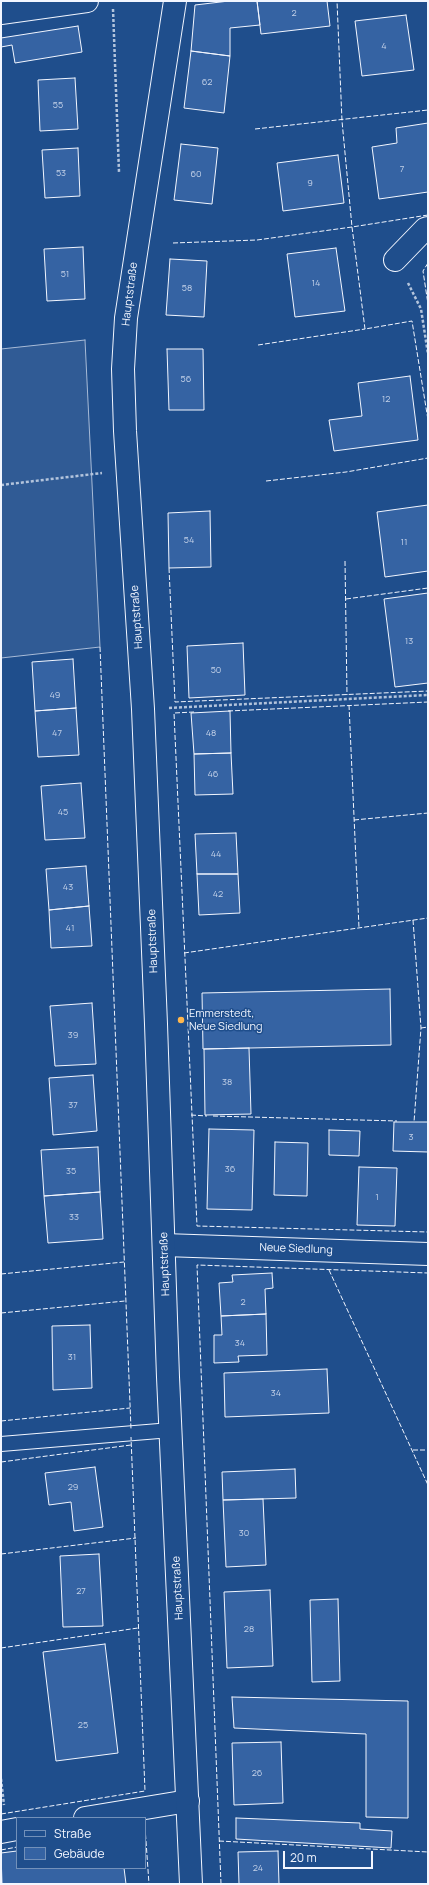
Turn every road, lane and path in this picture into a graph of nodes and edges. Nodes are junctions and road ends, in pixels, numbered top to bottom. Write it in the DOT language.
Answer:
graph roads {
  1 [pos="87,1"];
  2 [pos="112,1"];
  3 [pos="175,1"];
  4 [pos="1,13"];
  5 [pos="120,176"];
  6 [pos="428,228"];
  7 [pos="395,260"];
  8 [pos="428,354"];
  9 [pos="128,469"];
  10 [pos="1,484"];
  11 [pos="428,695"];
  12 [pos="143,709"];
  13 [pos="164,1245"];
  14 [pos="428,1254"];
  15 [pos="171,1430"];
  16 [pos="1,1444"];
  17 [pos="188,1801"];
  18 [pos="92,1817"];
  19 [pos="16,1829"];
  20 [pos="1,1832"];
  21 [pos="191,1884"];
  1 -- 4 [label="main road"];
  2 -- 5 [label="path"];
  3 -- 9 [label="main road, Hauptstraße"];
  6 -- 7 [label="main road"];
  7 -- 8 [label="path"];
  9 -- 10 [label="path"];
  9 -- 12 [label="main road, Hauptstraße"];
  11 -- 12 [label="path"];
  12 -- 13 [label="main road, Hauptstraße"];
  13 -- 14 [label="main road, Neue Siedlung"];
  13 -- 15 [label="main road, Hauptstraße"];
  15 -- 16 [label="lane"];
  15 -- 17 [label="main road, Hauptstraße"];
  17 -- 18 [label="main road"];
  17 -- 21 [label="main road, Hauptstraße"];
  19 -- 20 [label="main road"];
}
